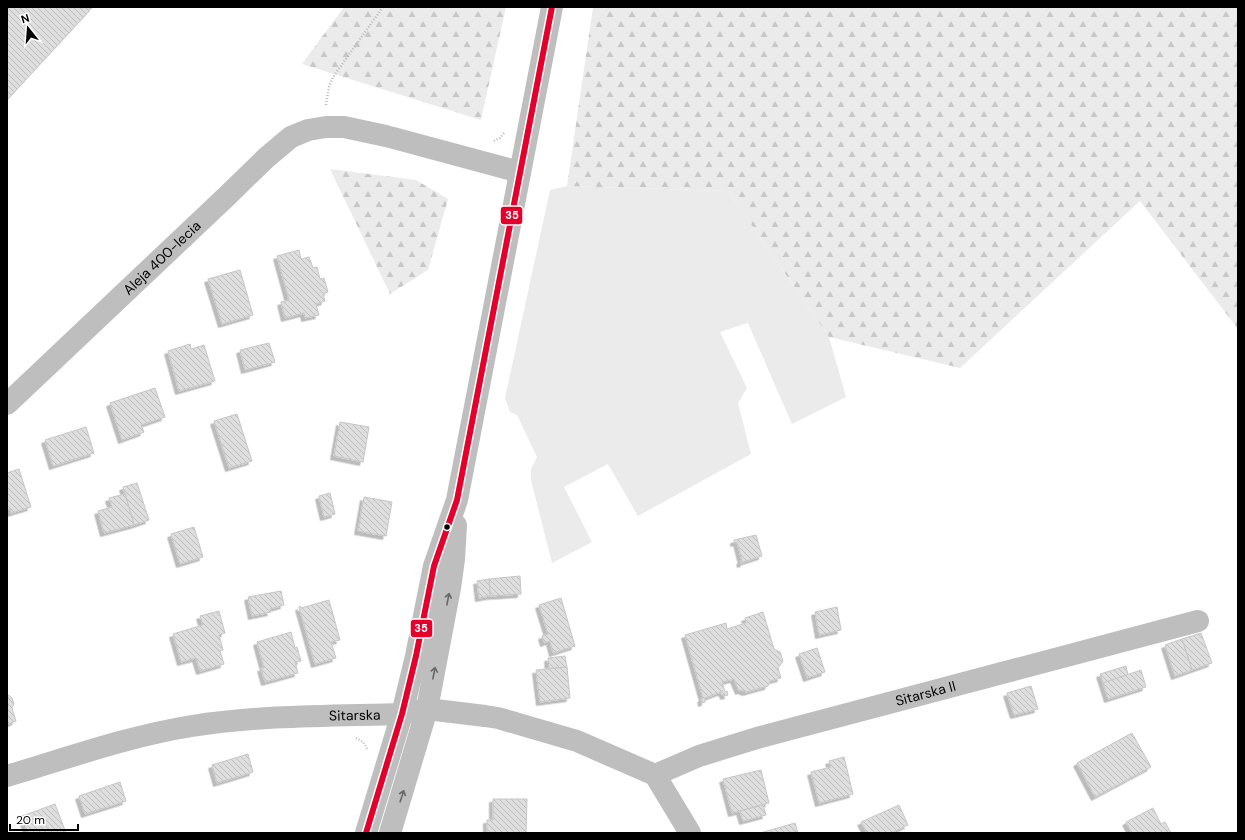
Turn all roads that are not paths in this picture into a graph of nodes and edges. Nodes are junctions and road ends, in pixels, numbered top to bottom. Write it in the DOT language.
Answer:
graph roads {
  1 [pos="552,7"];
  2 [pos="520,172"];
  3 [pos="7,404"];
  4 [pos="457,500"];
  5 [pos="1198,621"];
  6 [pos="427,710"];
  7 [pos="402,714"];
  8 [pos="655,775"];
  9 [pos="7,776"];
  10 [pos="366,833"];
  11 [pos="390,833"];
  12 [pos="690,833"];
  1 -- 2 [label="street"];
  2 -- 3 [label="street, Aleja 400-lecia"];
  2 -- 4 [label="street"];
  6 -- 4 [label="street, one-way"];
  4 -- 7 [label="street"];
  5 -- 8 [label="street, Sitarska II"];
  6 -- 7 [label="street, Sitarska"];
  6 -- 8 [label="street, Sitarska"];
  11 -- 6 [label="street, one-way"];
  7 -- 9 [label="street, Sitarska"];
  7 -- 10 [label="street"];
  8 -- 12 [label="street"];
}
